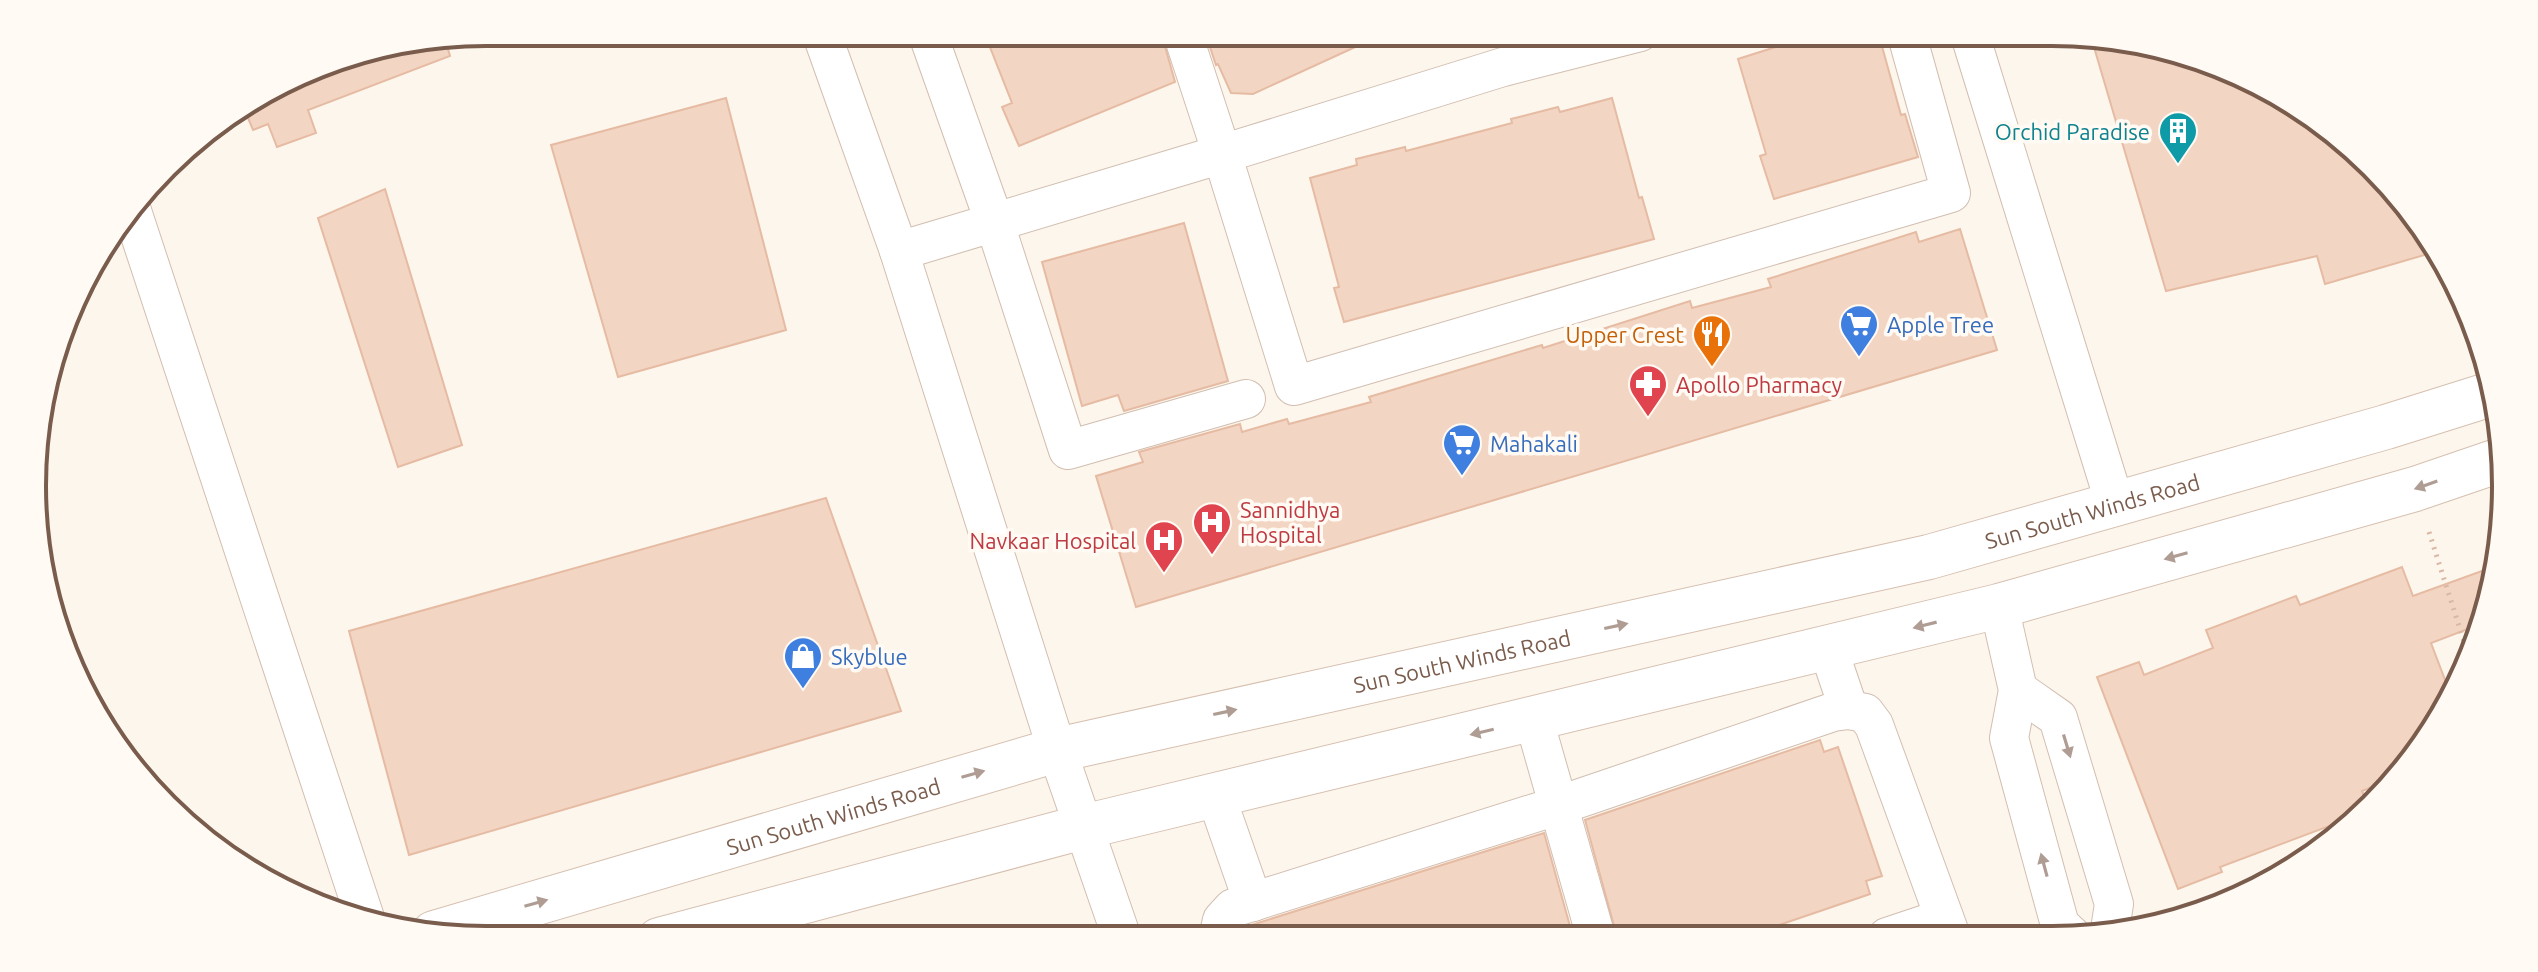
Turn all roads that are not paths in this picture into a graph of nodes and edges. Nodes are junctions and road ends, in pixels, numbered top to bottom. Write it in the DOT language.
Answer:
graph roads {
  1 [pos="826,46"];
  2 [pos="932,46"];
  3 [pos="1187,46"];
  4 [pos="1585,46"];
  5 [pos="1910,46"];
  6 [pos="1973,46"];
  7 [pos="1222,154"];
  8 [pos="135,221"];
  9 [pos="994,221"];
  10 [pos="899,251"];
  11 [pos="2483,396"];
  12 [pos="1246,399"];
  13 [pos="2491,463"];
  14 [pos="2115,504"];
  15 [pos="1999,606"];
  16 [pos="1828,648"];
  17 [pos="2018,690"];
  18 [pos="1849,710"];
  19 [pos="1534,720"];
  20 [pos="1057,750"];
  21 [pos="1216,796"];
  22 [pos="1557,806"];
  23 [pos="1083,827"];
  24 [pos="1253,902"];
  25 [pos="362,908"];
  26 [pos="2111,922"];
  27 [pos="461,925"];
  28 [pos="712,926"];
  29 [pos="1118,926"];
  30 [pos="1220,926"];
  31 [pos="1593,926"];
  32 [pos="1948,926"];
  33 [pos="2061,926"];
  1 -- 10 [label="street"];
  2 -- 9 [label="street"];
  3 -- 7 [label="street"];
  4 -- 7 [label="street"];
  5 -- 7 [label="street"];
  6 -- 14 [label="street"];
  7 -- 9 [label="street"];
  8 -- 25 [label="street"];
  9 -- 10 [label="street"];
  9 -- 12 [label="street"];
  10 -- 20 [label="street"];
  11 -- 14 [label="street, Sun South Winds Road"];
  13 -- 15 [label="street, one-way"];
  20 -- 14 [label="street, Sun South Winds Road, one-way"];
  15 -- 16 [label="street, one-way"];
  15 -- 17 [label="street"];
  16 -- 18 [label="street"];
  16 -- 19 [label="street"];
  17 -- 26 [label="street, one-way"];
  33 -- 17 [label="street, one-way"];
  18 -- 22 [label="street"];
  18 -- 32 [label="street"];
  19 -- 21 [label="street, one-way"];
  19 -- 22 [label="street"];
  20 -- 23 [label="street"];
  27 -- 20 [label="street, Sun South Winds Road, one-way"];
  21 -- 23 [label="street"];
  21 -- 24 [label="street"];
  22 -- 24 [label="street"];
  22 -- 31 [label="street"];
  23 -- 28 [label="street"];
  23 -- 29 [label="street"];
  24 -- 30 [label="street"];
}
